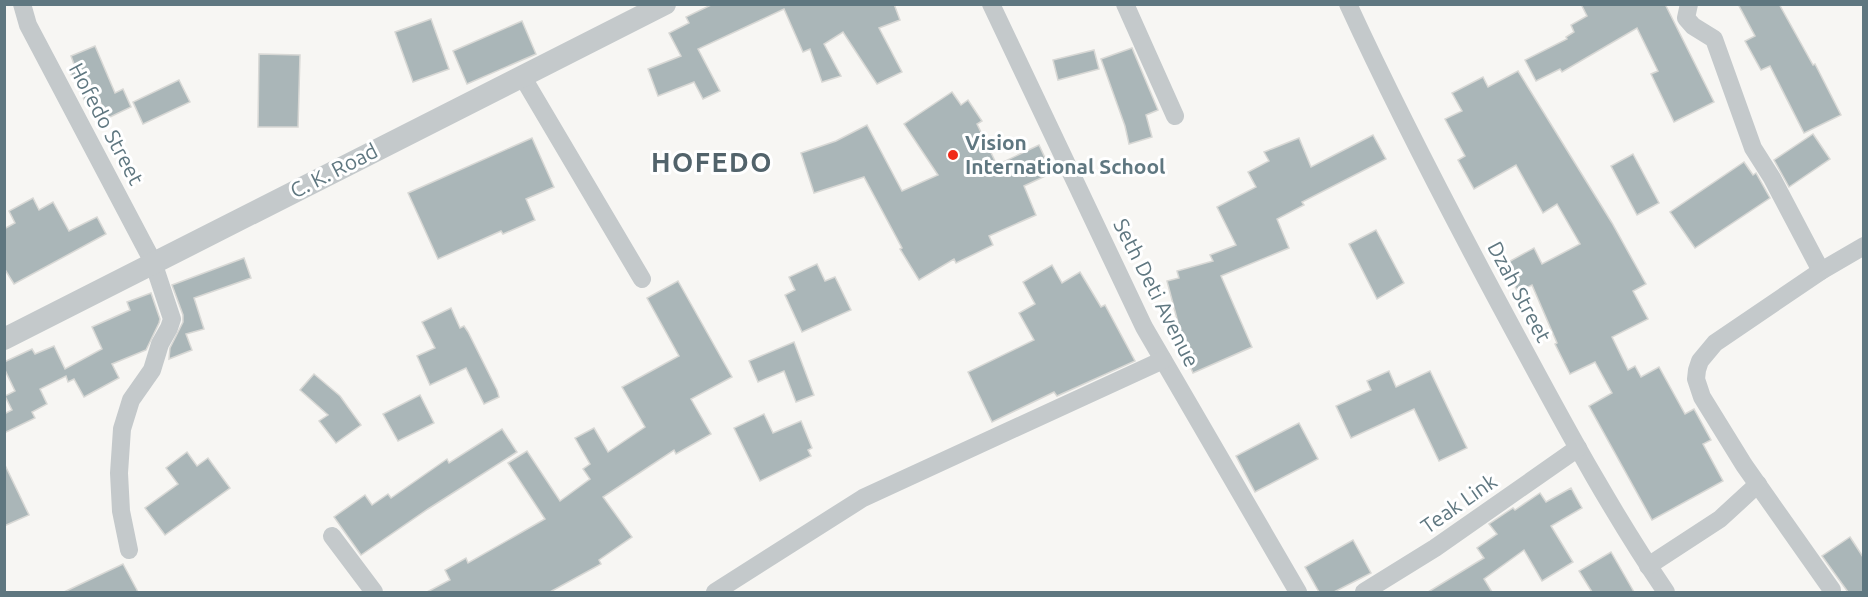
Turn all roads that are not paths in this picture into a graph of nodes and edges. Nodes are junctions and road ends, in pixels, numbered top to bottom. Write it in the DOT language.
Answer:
graph roads {
  1 [pos="22,4"];
  2 [pos="665,4"];
  3 [pos="991,4"];
  4 [pos="1125,4"];
  5 [pos="1348,4"];
  6 [pos="1689,4"];
  7 [pos="522,76"];
  8 [pos="1175,116"];
  9 [pos="1863,246"];
  10 [pos="153,262"];
  11 [pos="1821,271"];
  12 [pos="642,279"];
  13 [pos="4,339"];
  14 [pos="1163,360"];
  15 [pos="1578,448"];
  16 [pos="1758,484"];
  17 [pos="332,536"];
  18 [pos="129,550"];
  19 [pos="1648,566"];
  20 [pos="1832,590"];
  21 [pos="374,592"];
  22 [pos="715,592"];
  23 [pos="1298,592"];
  24 [pos="1364,592"];
  25 [pos="1666,592"];
  1 -- 10 [label="street, Hofedo Street"];
  2 -- 7 [label="street, C. K. Road"];
  3 -- 14 [label="street, Seth Deti Avenue"];
  4 -- 8 [label="street"];
  5 -- 15 [label="street, Dzah Street"];
  6 -- 11 [label="street"];
  7 -- 10 [label="street, C. K. Road"];
  7 -- 12 [label="street"];
  9 -- 11 [label="street"];
  10 -- 13 [label="street, C. K. Road"];
  10 -- 18 [label="street, Hofedo Street"];
  11 -- 16 [label="street"];
  14 -- 22 [label="street"];
  14 -- 23 [label="street, Seth Deti Avenue"];
  15 -- 19 [label="street, Dzah Street"];
  15 -- 24 [label="street, Teak Link"];
  16 -- 19 [label="street"];
  16 -- 20 [label="street"];
  17 -- 21 [label="street"];
  19 -- 25 [label="street, Dzah Street"];
}
